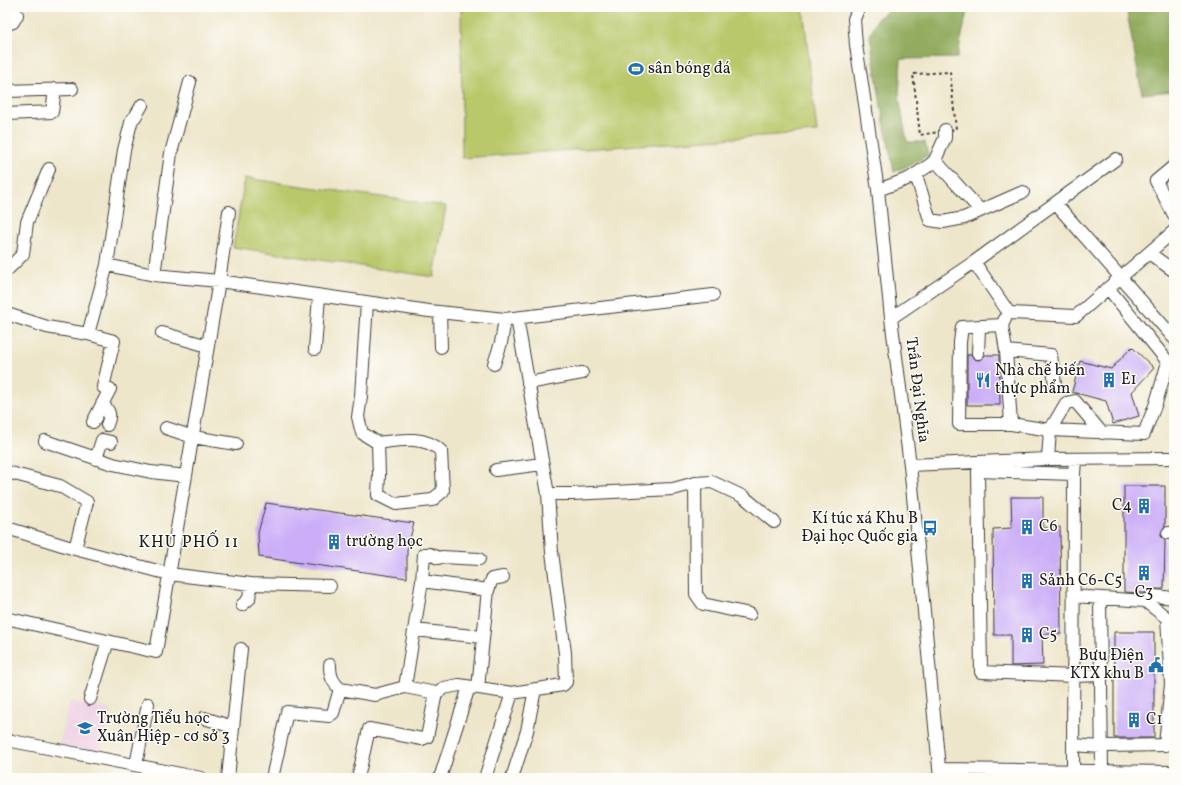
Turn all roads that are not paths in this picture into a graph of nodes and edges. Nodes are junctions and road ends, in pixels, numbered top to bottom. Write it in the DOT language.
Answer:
graph roads {
  1 [pos="12,7"];
  2 [pos="859,7"];
  3 [pos="7,24"];
  4 [pos="190,82"];
  5 [pos="55,89"];
  6 [pos="72,89"];
  7 [pos="7,91"];
  8 [pos="142,104"];
  9 [pos="7,114"];
  10 [pos="945,130"];
  11 [pos="1116,159"];
  12 [pos="935,160"];
  13 [pos="1174,166"];
  14 [pos="49,169"];
  15 [pos="916,175"];
  16 [pos="878,190"];
  17 [pos="1023,192"];
  18 [pos="1056,204"];
  19 [pos="980,210"];
  20 [pos="229,212"];
  21 [pos="1174,215"];
  22 [pos="1174,231"];
  23 [pos="1148,253"];
  24 [pos="974,262"];
  25 [pos="107,265"];
  26 [pos="7,270"];
  27 [pos="1174,271"];
  28 [pos="154,275"];
  29 [pos="1120,278"];
  30 [pos="219,281"];
  31 [pos="1108,288"];
  32 [pos="713,295"];
  33 [pos="319,296"];
  34 [pos="367,302"];
  35 [pos="440,312"];
  36 [pos="1009,313"];
  37 [pos="7,314"];
  38 [pos="517,318"];
  39 [pos="891,318"];
  40 [pos="505,320"];
  41 [pos="979,326"];
  42 [pos="1002,326"];
  43 [pos="162,333"];
  44 [pos="88,334"];
  45 [pos="1174,338"];
  46 [pos="208,346"];
  47 [pos="441,347"];
  48 [pos="315,349"];
  49 [pos="1006,351"];
  50 [pos="978,353"];
  51 [pos="494,364"];
  52 [pos="582,373"];
  53 [pos="528,383"];
  54 [pos="1055,384"];
  55 [pos="102,404"];
  56 [pos="93,422"];
  57 [pos="1012,424"];
  58 [pos="107,425"];
  59 [pos="166,428"];
  60 [pos="1050,430"];
  61 [pos="1102,433"];
  62 [pos="192,437"];
  63 [pos="45,441"];
  64 [pos="112,442"];
  65 [pos="378,443"];
  66 [pos="236,444"];
  67 [pos="1174,458"];
  68 [pos="96,459"];
  69 [pos="1048,459"];
  70 [pos="1075,459"];
  71 [pos="542,464"];
  72 [pos="910,465"];
  73 [pos="496,470"];
  74 [pos="7,472"];
  75 [pos="1074,474"];
  76 [pos="186,476"];
  77 [pos="695,483"];
  78 [pos="548,494"];
  79 [pos="774,522"];
  80 [pos="7,528"];
  81 [pos="75,549"];
  82 [pos="474,559"];
  83 [pos="169,574"];
  84 [pos="503,577"];
  85 [pos="422,581"];
  86 [pos="251,584"];
  87 [pos="330,586"];
  88 [pos="488,590"];
  89 [pos="1074,596"];
  90 [pos="1100,598"];
  91 [pos="1174,598"];
  92 [pos="1145,601"];
  93 [pos="242,605"];
  94 [pos="750,614"];
  95 [pos="10,619"];
  96 [pos="1170,619"];
  97 [pos="414,630"];
  98 [pos="483,637"];
  99 [pos="108,641"];
  100 [pos="241,649"];
  101 [pos="330,665"];
  102 [pos="1101,675"];
  103 [pos="1073,676"];
  104 [pos="1173,684"];
  105 [pos="405,687"];
  106 [pos="474,688"];
  107 [pos="535,688"];
  108 [pos="340,689"];
  109 [pos="436,693"];
  110 [pos="512,693"];
  111 [pos="90,699"];
  112 [pos="148,704"];
  113 [pos="204,718"];
  114 [pos="234,727"];
  115 [pos="7,740"];
  116 [pos="1073,745"];
  117 [pos="1101,747"];
  118 [pos="136,766"];
  119 [pos="1073,771"];
  120 [pos="1102,771"];
  121 [pos="939,773"];
  122 [pos="1020,774"];
  123 [pos="1167,774"];
  124 [pos="201,778"];
  125 [pos="228,778"];
  126 [pos="272,778"];
  127 [pos="358,778"];
  128 [pos="440,778"];
  129 [pos="485,778"];
  130 [pos="512,778"];
  1 -- 3 [label="street"];
  2 -- 16 [label="street, Trần Đại Nghĩa"];
  4 -- 28 [label="street"];
  5 -- 6 [label="street"];
  5 -- 7 [label="street"];
  5 -- 9 [label="street"];
  8 -- 25 [label="street"];
  10 -- 12 [label="street"];
  11 -- 18 [label="street"];
  12 -- 15 [label="street"];
  12 -- 19 [label="street"];
  13 -- 21 [label="street"];
  14 -- 26 [label="street"];
  15 -- 16 [label="street"];
  15 -- 19 [label="street"];
  16 -- 39 [label="street, Trần Đại Nghĩa"];
  17 -- 19 [label="street"];
  18 -- 24 [label="street"];
  18 -- 29 [label="street"];
  20 -- 30 [label="street"];
  22 -- 23 [label="street"];
  23 -- 27 [label="street"];
  23 -- 29 [label="street"];
  24 -- 36 [label="street"];
  24 -- 39 [label="street"];
  25 -- 28 [label="street"];
  25 -- 44 [label="street"];
  28 -- 30 [label="street"];
  29 -- 31 [label="street"];
  29 -- 45 [label="street"];
  30 -- 33 [label="street"];
  30 -- 46 [label="street"];
  31 -- 36 [label="street"];
  31 -- 61 [label="street"];
  32 -- 38 [label="street"];
  33 -- 34 [label="street"];
  33 -- 48 [label="street"];
  34 -- 35 [label="street"];
  34 -- 65 [label="street"];
  35 -- 40 [label="street"];
  35 -- 47 [label="street"];
  36 -- 42 [label="street"];
  37 -- 44 [label="street"];
  38 -- 40 [label="street"];
  38 -- 53 [label="street"];
  39 -- 72 [label="street, Trần Đại Nghĩa"];
  40 -- 51 [label="street"];
  41 -- 42 [label="street"];
  41 -- 50 [label="street"];
  41 -- 57 [label="street"];
  42 -- 49 [label="street"];
  43 -- 46 [label="street"];
  44 -- 55 [label="street"];
  46 -- 62 [label="street"];
  49 -- 54 [label="street"];
  49 -- 57 [label="street"];
  52 -- 53 [label="street"];
  53 -- 71 [label="street"];
  55 -- 56 [label="street"];
  55 -- 58 [label="street"];
  57 -- 60 [label="street"];
  59 -- 62 [label="street"];
  60 -- 61 [label="street"];
  60 -- 61 [label="street"];
  60 -- 69 [label="street"];
  62 -- 66 [label="street"];
  62 -- 76 [label="street"];
  63 -- 68 [label="street"];
  64 -- 68 [label="street"];
  65 -- 65 [label="street"];
  67 -- 70 [label="street"];
  68 -- 76 [label="street"];
  69 -- 70 [label="street"];
  69 -- 72 [label="street"];
  70 -- 75 [label="street"];
  71 -- 73 [label="street"];
  71 -- 78 [label="street"];
  72 -- 121 [label="street, Trần Đại Nghĩa"];
  74 -- 81 [label="street"];
  75 -- 89 [label="street"];
  75 -- 103 [label="street"];
  76 -- 83 [label="street"];
  77 -- 78 [label="street"];
  77 -- 79 [label="street"];
  77 -- 94 [label="street"];
  78 -- 107 [label="street"];
  80 -- 81 [label="street"];
  81 -- 83 [label="street"];
  82 -- 85 [label="street"];
  83 -- 86 [label="street"];
  83 -- 99 [label="street"];
  84 -- 88 [label="street"];
  85 -- 88 [label="street"];
  85 -- 97 [label="street"];
  86 -- 87 [label="street"];
  86 -- 93 [label="street"];
  88 -- 98 [label="street"];
  89 -- 90 [label="street"];
  89 -- 103 [label="street"];
  90 -- 92 [label="street"];
  90 -- 102 [label="street"];
  91 -- 92 [label="street"];
  92 -- 96 [label="street"];
  95 -- 99 [label="street"];
  96 -- 104 [label="street"];
  97 -- 98 [label="street"];
  97 -- 105 [label="street"];
  98 -- 106 [label="street"];
  99 -- 111 [label="street"];
  100 -- 114 [label="street"];
  101 -- 108 [label="street"];
  102 -- 103 [label="street"];
  102 -- 117 [label="street"];
  103 -- 116 [label="street"];
  104 -- 117 [label="street"];
  105 -- 108 [label="street"];
  105 -- 109 [label="street"];
  106 -- 109 [label="street"];
  106 -- 110 [label="street"];
  106 -- 128 [label="street"];
  107 -- 110 [label="street"];
  107 -- 130 [label="street"];
  108 -- 126 [label="street"];
  109 -- 127 [label="street"];
  110 -- 129 [label="street"];
  112 -- 118 [label="street"];
  113 -- 114 [label="street"];
  114 -- 125 [label="street"];
  115 -- 118 [label="street"];
  116 -- 117 [label="street"];
  116 -- 119 [label="street"];
  117 -- 120 [label="street"];
  118 -- 124 [label="street"];
  119 -- 120 [label="street"];
  119 -- 122 [label="street"];
  120 -- 123 [label="street"];
  121 -- 122 [label="street"];
}
